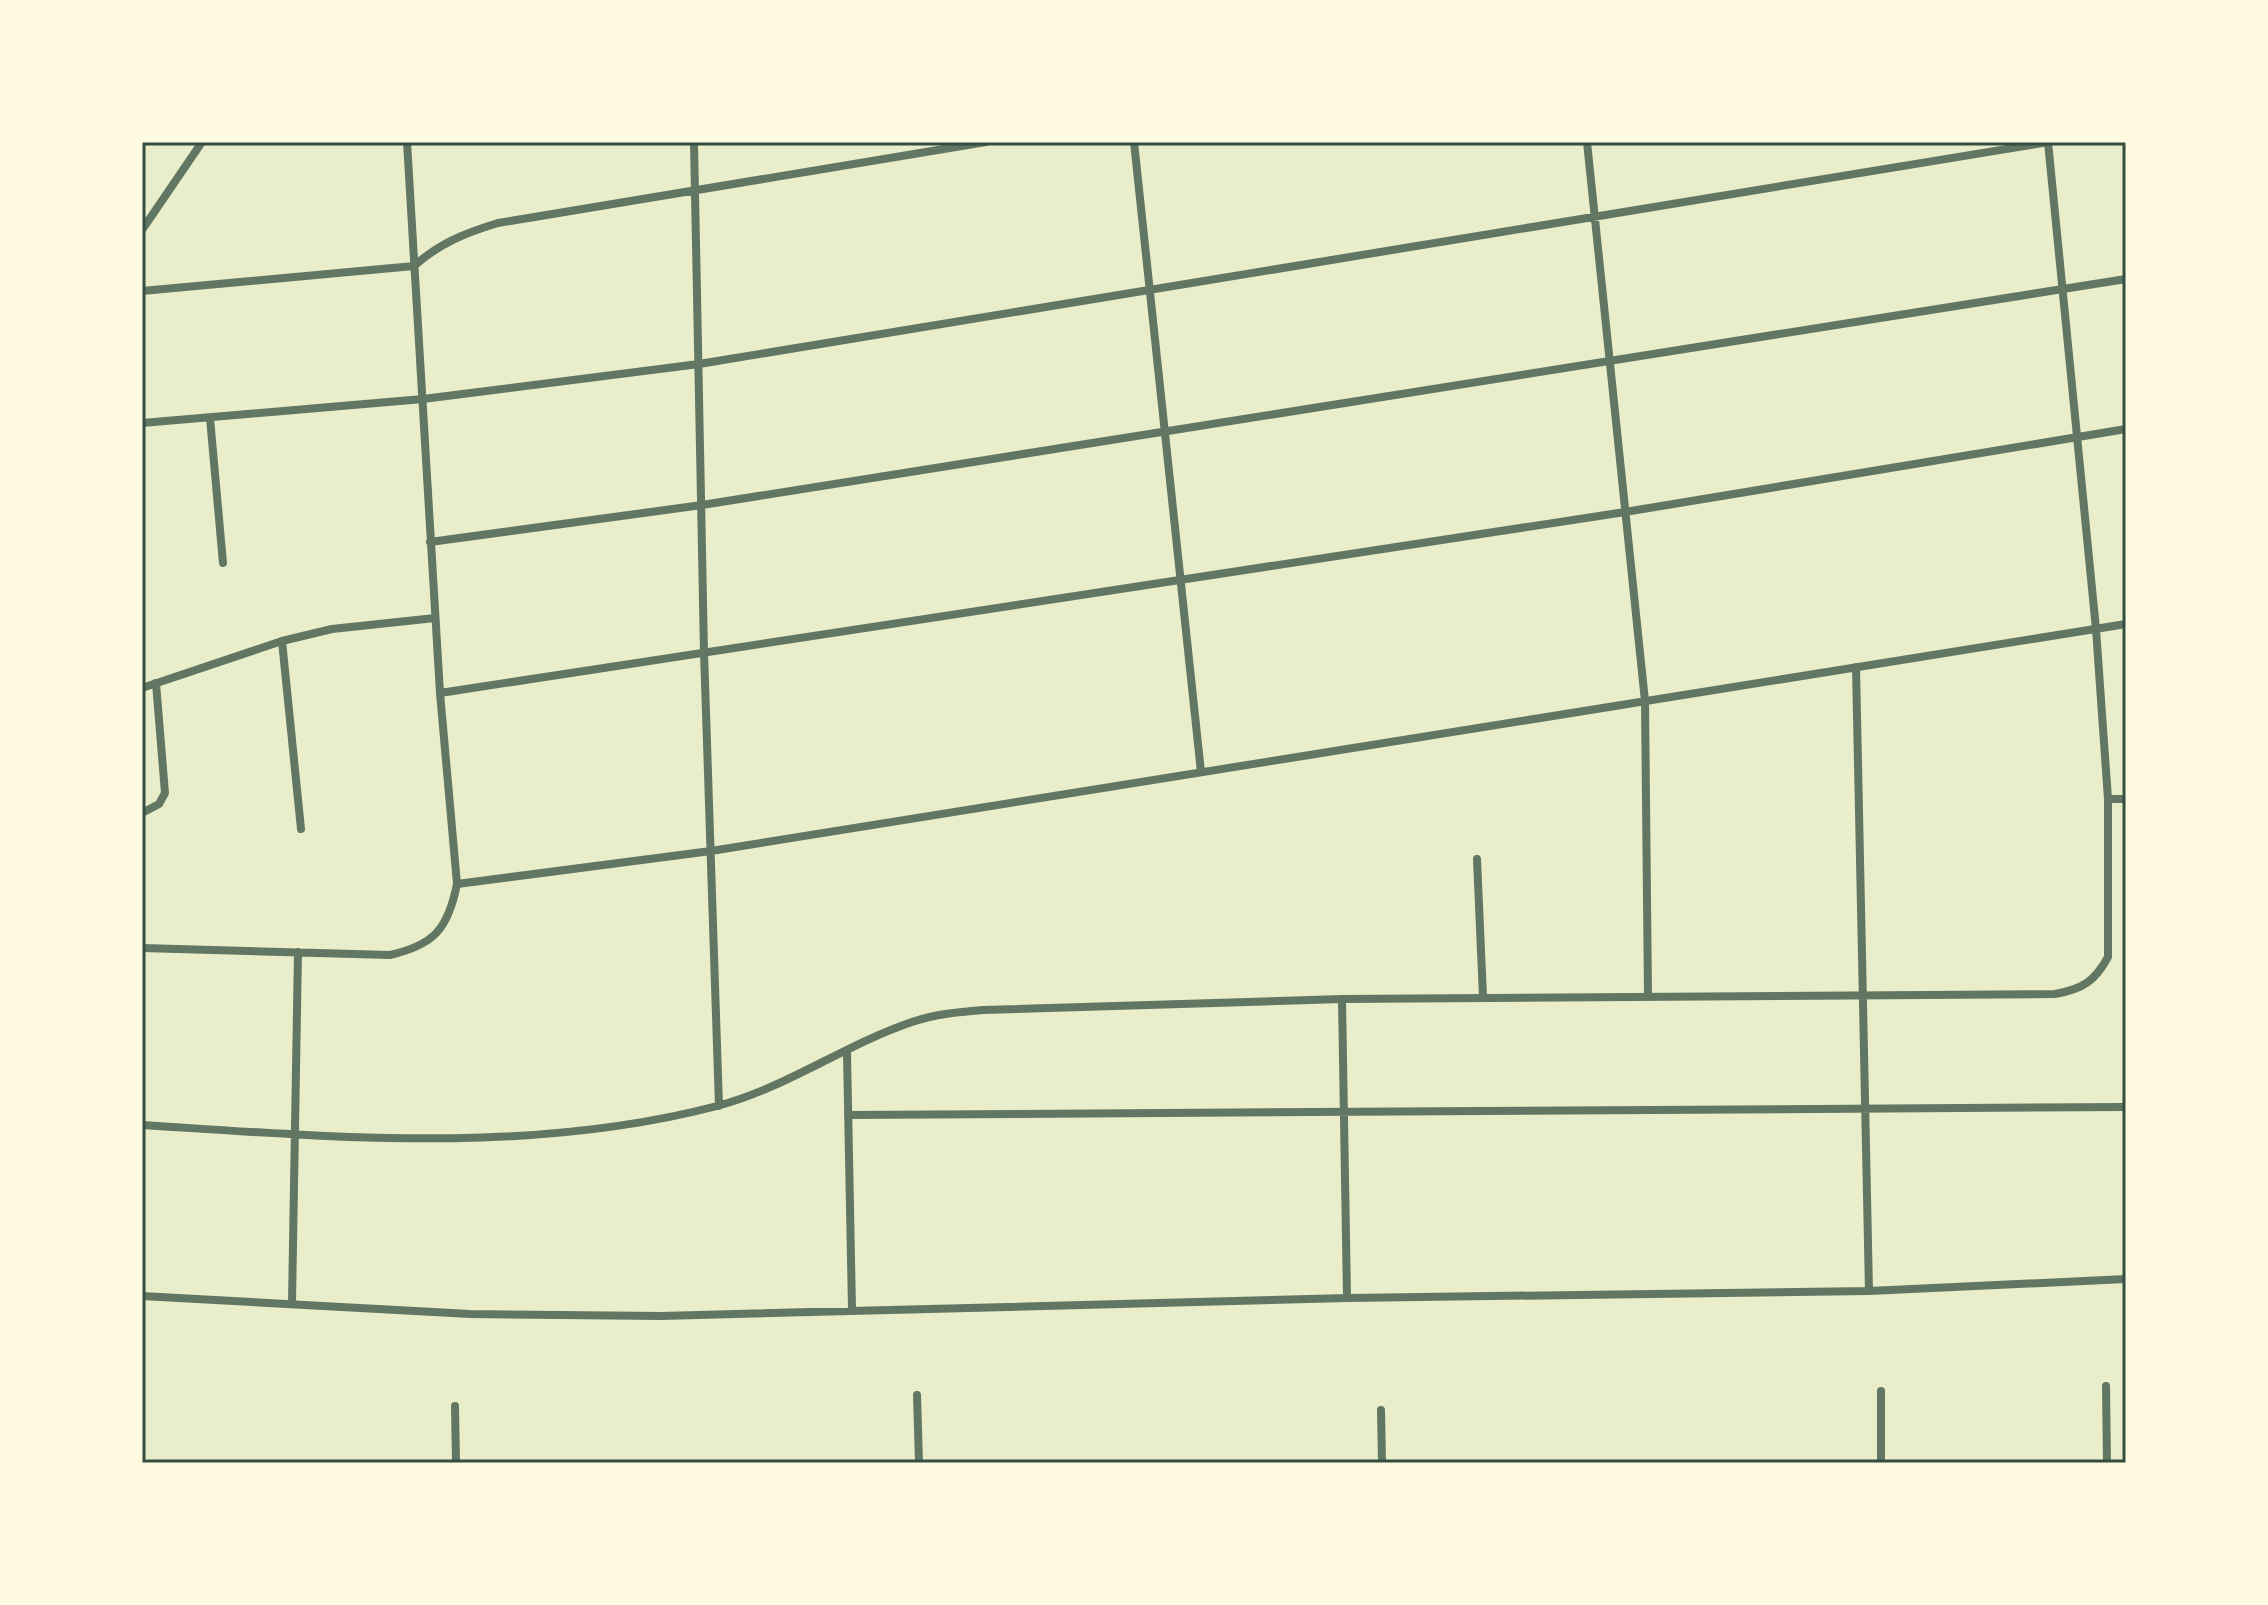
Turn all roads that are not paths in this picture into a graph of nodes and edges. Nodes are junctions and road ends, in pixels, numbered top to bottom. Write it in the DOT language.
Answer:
graph roads {
  1 [pos="202,142"];
  2 [pos="407,142"];
  3 [pos="694,142"];
  4 [pos="986,142"];
  5 [pos="1134,142"];
  6 [pos="1587,142"];
  7 [pos="2048,142"];
  8 [pos="697,192"];
  9 [pos="1595,217"];
  10 [pos="142,230"];
  11 [pos="414,266"];
  12 [pos="2126,279"];
  13 [pos="1152,289"];
  14 [pos="2062,289"];
  15 [pos="142,291"];
  16 [pos="1608,361"];
  17 [pos="699,364"];
  18 [pos="423,399"];
  19 [pos="210,418"];
  20 [pos="142,423"];
  21 [pos="2126,429"];
  22 [pos="1165,432"];
  23 [pos="2077,437"];
  24 [pos="702,505"];
  25 [pos="1625,512"];
  26 [pos="430,542"];
  27 [pos="223,563"];
  28 [pos="1180,580"];
  29 [pos="435,618"];
  30 [pos="2126,624"];
  31 [pos="2096,629"];
  32 [pos="282,641"];
  33 [pos="704,652"];
  34 [pos="1856,667"];
  35 [pos="156,683"];
  36 [pos="142,688"];
  37 [pos="440,693"];
  38 [pos="1645,701"];
  39 [pos="1201,772"];
  40 [pos="2108,799"];
  41 [pos="2126,799"];
  42 [pos="142,813"];
  43 [pos="301,829"];
  44 [pos="711,851"];
  45 [pos="1477,859"];
  46 [pos="457,884"];
  47 [pos="142,948"];
  48 [pos="298,952"];
  49 [pos="1862,994"];
  50 [pos="1648,996"];
  51 [pos="1483,997"];
  52 [pos="1342,999"];
  53 [pos="847,1053"];
  54 [pos="719,1106"];
  55 [pos="2126,1107"];
  56 [pos="1865,1109"];
  57 [pos="1344,1112"];
  58 [pos="848,1115"];
  59 [pos="142,1125"];
  60 [pos="294,1134"];
  61 [pos="2126,1279"];
  62 [pos="1869,1291"];
  63 [pos="142,1296"];
  64 [pos="1347,1298"];
  65 [pos="292,1304"];
  66 [pos="852,1310"];
  67 [pos="2106,1386"];
  68 [pos="1881,1391"];
  69 [pos="917,1395"];
  70 [pos="455,1406"];
  71 [pos="1381,1410"];
  72 [pos="456,1463"];
  73 [pos="919,1463"];
  74 [pos="1382,1463"];
  75 [pos="1881,1463"];
  76 [pos="2107,1463"];
  1 -- 10 [label="street"];
  2 -- 11 [label="street"];
  3 -- 8 [label="street"];
  4 -- 8 [label="street"];
  5 -- 13 [label="street"];
  6 -- 9 [label="street"];
  7 -- 9 [label="street"];
  7 -- 14 [label="street"];
  8 -- 11 [label="street"];
  8 -- 17 [label="street"];
  9 -- 13 [label="street"];
  9 -- 16 [label="street"];
  11 -- 15 [label="street"];
  11 -- 18 [label="street"];
  12 -- 14 [label="street"];
  13 -- 17 [label="street"];
  13 -- 22 [label="street"];
  14 -- 16 [label="street"];
  14 -- 23 [label="street"];
  16 -- 22 [label="street"];
  16 -- 25 [label="street"];
  17 -- 18 [label="street"];
  17 -- 24 [label="street"];
  18 -- 19 [label="street"];
  18 -- 26 [label="street"];
  19 -- 20 [label="street"];
  19 -- 27 [label="street"];
  21 -- 23 [label="street"];
  22 -- 24 [label="street"];
  22 -- 28 [label="street"];
  23 -- 25 [label="street"];
  23 -- 31 [label="street"];
  24 -- 26 [label="street"];
  24 -- 33 [label="street"];
  25 -- 28 [label="street"];
  25 -- 38 [label="street"];
  26 -- 29 [label="street"];
  28 -- 33 [label="street"];
  28 -- 39 [label="street"];
  29 -- 32 [label="street"];
  29 -- 37 [label="street"];
  30 -- 31 [label="street"];
  31 -- 34 [label="street"];
  31 -- 40 [label="street"];
  32 -- 35 [label="street"];
  32 -- 43 [label="street"];
  33 -- 37 [label="street"];
  33 -- 44 [label="street"];
  34 -- 38 [label="street"];
  34 -- 49 [label="street"];
  35 -- 36 [label="street"];
  35 -- 42 [label="street"];
  37 -- 46 [label="street"];
  38 -- 39 [label="street"];
  38 -- 50 [label="street"];
  39 -- 44 [label="street"];
  40 -- 41 [label="street"];
  40 -- 49 [label="street"];
  44 -- 46 [label="street"];
  44 -- 54 [label="street"];
  45 -- 51 [label="street"];
  46 -- 48 [label="street"];
  47 -- 48 [label="street"];
  48 -- 60 [label="street"];
  49 -- 50 [label="street"];
  49 -- 56 [label="street"];
  50 -- 51 [label="street"];
  51 -- 52 [label="street"];
  52 -- 53 [label="street"];
  52 -- 57 [label="street"];
  53 -- 54 [label="street"];
  53 -- 58 [label="street"];
  54 -- 60 [label="street"];
  55 -- 56 [label="street"];
  56 -- 57 [label="street"];
  56 -- 62 [label="street"];
  57 -- 58 [label="street"];
  57 -- 64 [label="street"];
  58 -- 66 [label="street"];
  59 -- 60 [label="street"];
  60 -- 65 [label="street"];
  61 -- 62 [label="street"];
  62 -- 64 [label="street"];
  63 -- 65 [label="street"];
  64 -- 66 [label="street"];
  65 -- 66 [label="street"];
  67 -- 76 [label="street"];
  68 -- 75 [label="street"];
  69 -- 73 [label="street"];
  70 -- 72 [label="street"];
  71 -- 74 [label="street"];
}
